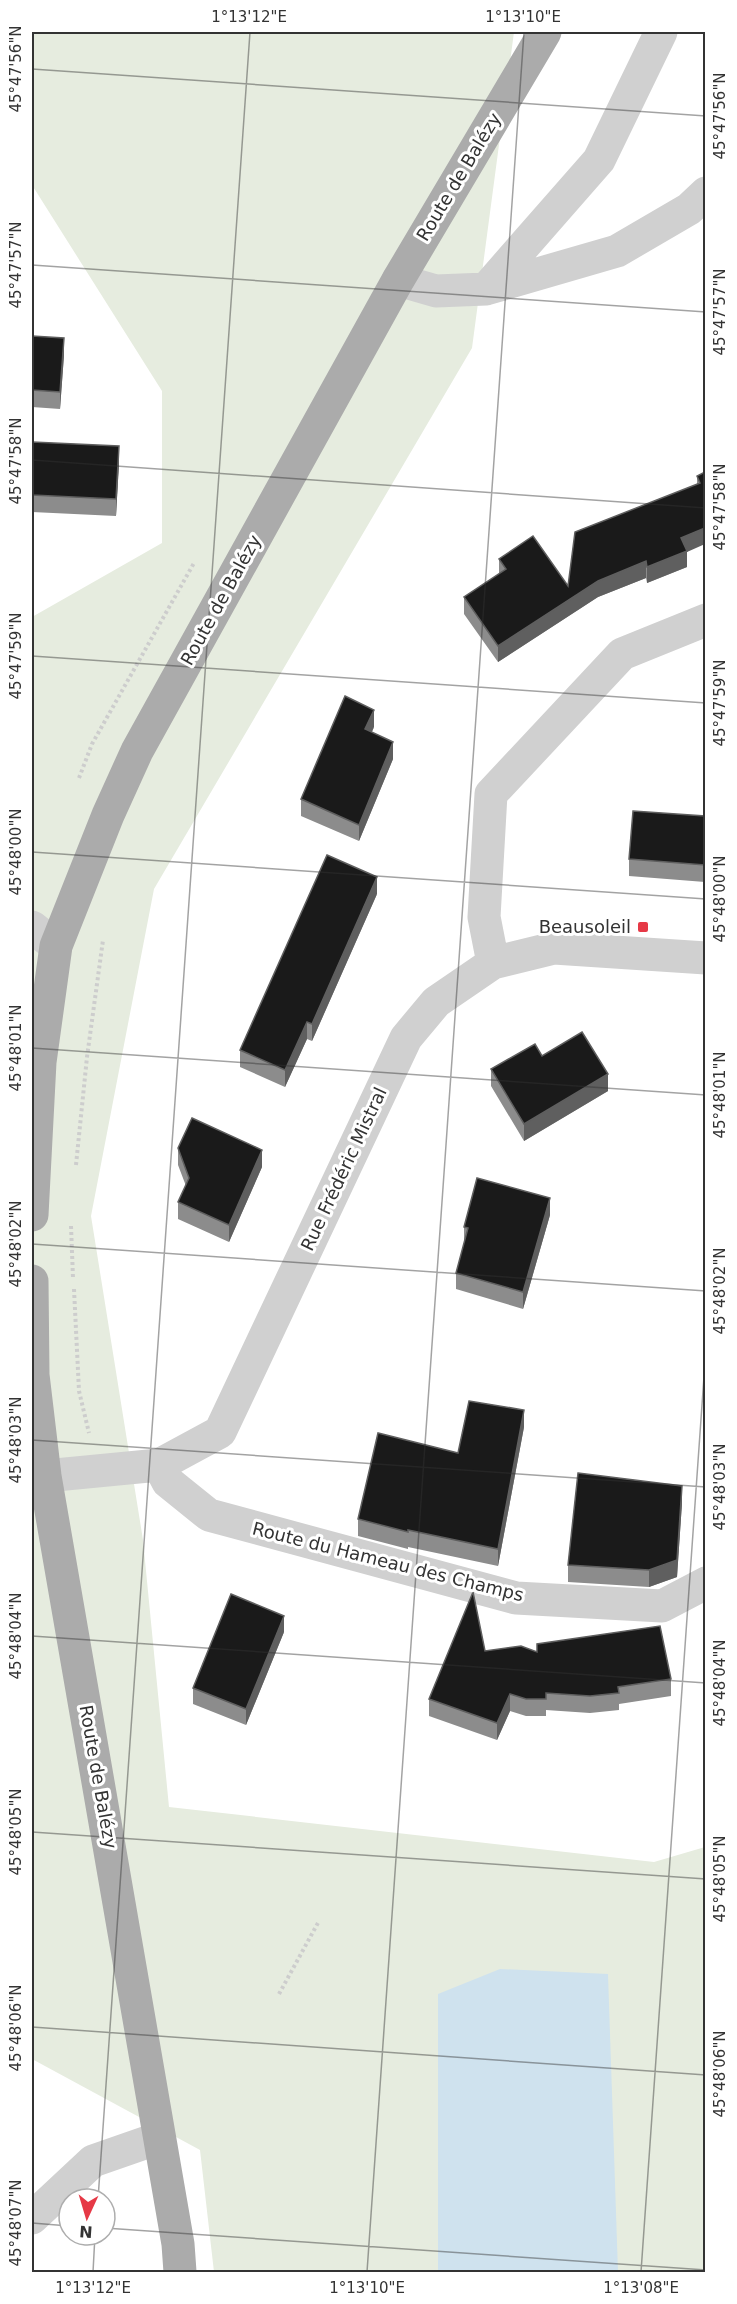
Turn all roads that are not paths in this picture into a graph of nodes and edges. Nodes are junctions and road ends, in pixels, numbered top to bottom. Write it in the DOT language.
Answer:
graph roads {
  1 [pos="545,32"];
  2 [pos="661,32"];
  3 [pos="705,193"];
  4 [pos="398,280"];
  5 [pos="486,289"];
  6 [pos="705,620"];
  7 [pos="44,937"];
  8 [pos="705,958"];
  9 [pos="493,963"];
  10 [pos="32,1215"];
  11 [pos="32,1281"];
  12 [pos="159,1465"];
  13 [pos="45,1476"];
  14 [pos="705,1583"];
  15 [pos="159,2138"];
  16 [pos="32,2218"];
  17 [pos="180,2272"];
  1 -- 4 [label="main road, Route de Balézy"];
  2 -- 5 [label="street"];
  3 -- 5 [label="street"];
  4 -- 5 [label="street"];
  4 -- 7 [label="main road, Route de Balézy"];
  6 -- 9 [label="street"];
  7 -- 10 [label="main road, Route de Balézy"];
  8 -- 9 [label="street, Rue Frédéric Mistral"];
  9 -- 12 [label="street, Rue Frédéric Mistral"];
  11 -- 13 [label="main road, Route de Balézy"];
  12 -- 13 [label="street, Rue Frédéric Mistral"];
  12 -- 14 [label="street, Route du Hameau des Champs"];
  13 -- 15 [label="main road, Route de Balézy"];
  15 -- 16 [label="street"];
  15 -- 17 [label="main road, Route de Balézy"];
}
